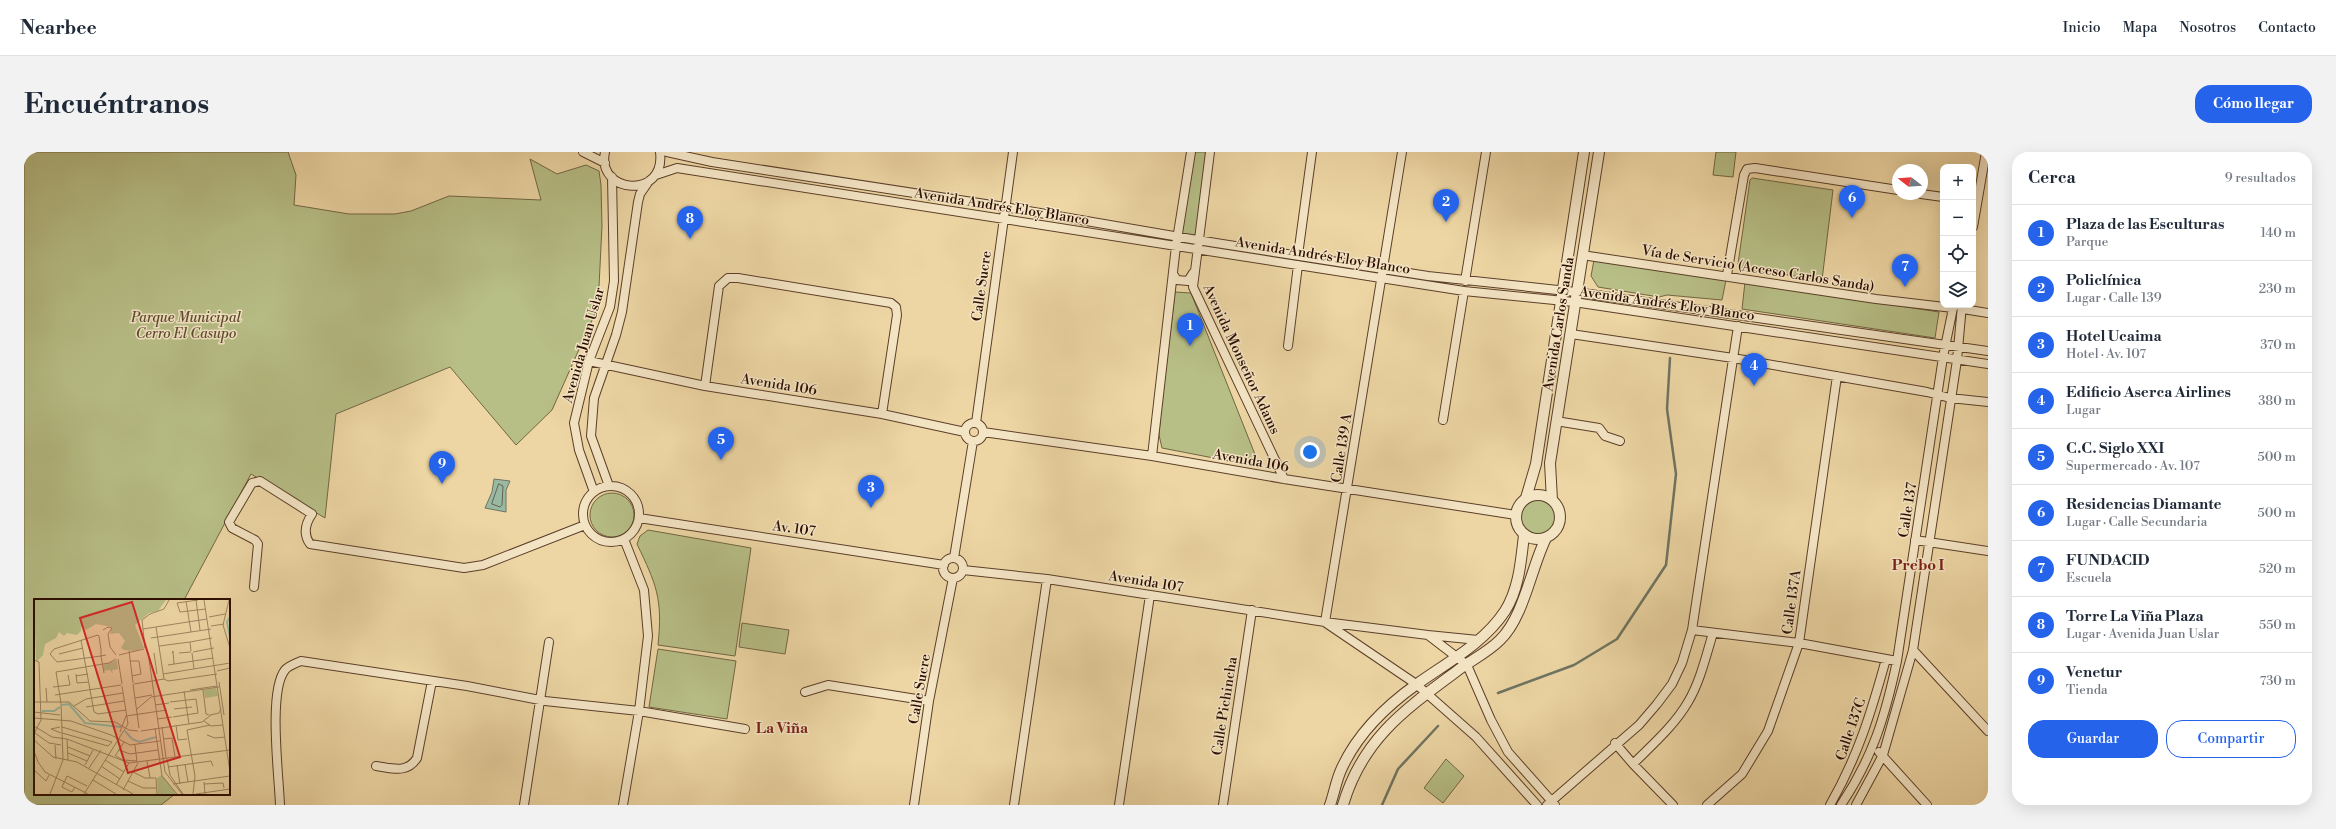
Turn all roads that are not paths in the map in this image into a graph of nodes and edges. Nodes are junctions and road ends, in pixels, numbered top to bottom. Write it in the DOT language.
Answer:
graph roads {
  1 [pos="583,152"];
  2 [pos="605,152"];
  3 [pos="660,152"];
  4 [pos="667,152"];
  5 [pos="1013,152"];
  6 [pos="1191,152"];
  7 [pos="1210,152"];
  8 [pos="1312,152"];
  9 [pos="1402,152"];
  10 [pos="1486,152"];
  11 [pos="1584,152"];
  12 [pos="1599,152"];
  13 [pos="1986,152"];
  14 [pos="605,163"];
  15 [pos="656,175"];
  16 [pos="612,177"];
  17 [pos="649,181"];
  18 [pos="1892,189"];
  19 [pos="1928,195"];
  20 [pos="1940,197"];
  21 [pos="1975,200"];
  22 [pos="1005,207"];
  23 [pos="1003,219"];
  24 [pos="1178,237"];
  25 [pos="1197,245"];
  26 [pos="1176,246"];
  27 [pos="1298,255"];
  28 [pos="1582,256"];
  29 [pos="1298,264"];
  30 [pos="1381,268"];
  31 [pos="1193,273"];
  32 [pos="1173,274"];
  33 [pos="1727,275"];
  34 [pos="1380,277"];
  35 [pos="1465,281"];
  36 [pos="1464,291"];
  37 [pos="1576,292"];
  38 [pos="1562,296"];
  39 [pos="1574,302"];
  40 [pos="1940,305"];
  41 [pos="1958,308"];
  42 [pos="1958,308"];
  43 [pos="1963,308"];
  44 [pos="1988,313"];
  45 [pos="1738,326"];
  46 [pos="1570,334"];
  47 [pos="1945,344"];
  48 [pos="1288,346"];
  49 [pos="1959,346"];
  50 [pos="1988,351"];
  51 [pos="1943,357"];
  52 [pos="1733,358"];
  53 [pos="1957,360"];
  54 [pos="589,361"];
  55 [pos="1988,364"];
  56 [pos="605,365"];
  57 [pos="1837,376"];
  58 [pos="705,386"];
  59 [pos="1938,395"];
  60 [pos="1950,398"];
  61 [pos="1988,402"];
  62 [pos="882,414"];
  63 [pos="1443,420"];
  64 [pos="1556,421"];
  65 [pos="976,423"];
  66 [pos="965,432"];
  67 [pos="983,432"];
  68 [pos="973,441"];
  69 [pos="1620,441"];
  70 [pos="1152,456"];
  71 [pos="1284,479"];
  72 [pos="609,486"];
  73 [pos="1348,489"];
  74 [pos="594,492"];
  75 [pos="1526,498"];
  76 [pos="1552,500"];
  77 [pos="1516,515"];
  78 [pos="639,518"];
  79 [pos="585,525"];
  80 [pos="1524,535"];
  81 [pos="1546,538"];
  82 [pos="624,539"];
  83 [pos="1915,540"];
  84 [pos="1931,542"];
  85 [pos="1988,550"];
  86 [pos="954,558"];
  87 [pos="944,566"];
  88 [pos="963,570"];
  89 [pos="953,578"];
  90 [pos="1047,579"];
  91 [pos="254,587"];
  92 [pos="1150,595"];
  93 [pos="1252,610"];
  94 [pos="1325,622"];
  95 [pos="1692,630"];
  96 [pos="1713,633"];
  97 [pos="1428,635"];
  98 [pos="1478,640"];
  99 [pos="549,642"];
  100 [pos="1799,643"];
  101 [pos="1913,650"];
  102 [pos="1455,658"];
  103 [pos="1886,659"];
  104 [pos="1897,661"];
  105 [pos="1466,665"];
  106 [pos="432,682"];
  107 [pos="1416,684"];
  108 [pos="805,692"];
  109 [pos="1427,694"];
  110 [pos="540,700"];
  111 [pos="929,701"];
  112 [pos="639,711"];
  113 [pos="745,729"];
  114 [pos="1988,731"];
  115 [pos="1615,743"];
  116 [pos="1874,748"];
  117 [pos="1883,755"];
  118 [pos="1632,764"];
  119 [pos="376,766"];
  120 [pos="1551,804"];
  121 [pos="280,805"];
  122 [pos="524,805"];
  123 [pos="623,805"];
  124 [pos="914,805"];
  125 [pos="1014,805"];
  126 [pos="1119,805"];
  127 [pos="1223,805"];
  128 [pos="1332,805"];
  129 [pos="1343,805"];
  130 [pos="1537,805"];
  131 [pos="1674,805"];
  132 [pos="1707,805"];
  133 [pos="1830,805"];
  134 [pos="1841,805"];
  135 [pos="1856,805"];
  136 [pos="1927,805"];
  1 -- 14 [label="street"];
  2 -- 14 [label="street"];
  3 -- 15 [label="street"];
  4 -- 22 [label="street, Avenida Andrés Eloy Blanco"];
  5 -- 22 [label="street, Calle Sucre"];
  6 -- 24 [label="street"];
  7 -- 25 [label="street, Avenida Monseñor Adams"];
  8 -- 27 [label="street"];
  9 -- 30 [label="street, Calle 139 A"];
  10 -- 35 [label="street"];
  11 -- 38 [label="street, Avenida Carlos Sanda"];
  12 -- 28 [label="street, Avenida Carlos Sanda"];
  13 -- 21 [label="street"];
  14 -- 16 [label="street"];
  15 -- 17 [label="street"];
  15 -- 23 [label="street, Avenida Andrés Eloy Blanco"];
  16 -- 17 [label="street"];
  16 -- 54 [label="street, Avenida Juan Uslar"];
  17 -- 56 [label="street, Avenida Juan Uslar"];
  18 -- 33 [label="street"];
  19 -- 20 [label="street"];
  22 -- 23 [label="street, Calle Sucre"];
  22 -- 24 [label="street, Avenida Andrés Eloy Blanco"];
  23 -- 26 [label="street, Avenida Andrés Eloy Blanco"];
  23 -- 65 [label="street, Calle Sucre"];
  24 -- 25 [label="street, Avenida Andrés Eloy Blanco"];
  24 -- 26 [label="street"];
  25 -- 26 [label="street, Avenida Andrés Eloy Blanco"];
  25 -- 27 [label="street, Avenida Andrés Eloy Blanco"];
  25 -- 29 [label="street, Avenida Andrés Eloy Blanco"];
  25 -- 31 [label="street, Avenida Monseñor Adams"];
  26 -- 32 [label="street"];
  27 -- 30 [label="street, Avenida Andrés Eloy Blanco"];
  28 -- 33 [label="street, Vía de Servicio (Acceso Carlos Sanda)"];
  28 -- 37 [label="street, Avenida Carlos Sanda"];
  29 -- 34 [label="street, Avenida Andrés Eloy Blanco"];
  29 -- 48 [label="street"];
  30 -- 34 [label="street, Calle 139 A"];
  30 -- 35 [label="street, Avenida Andrés Eloy Blanco"];
  31 -- 32 [label="street"];
  31 -- 71 [label="street, Avenida Monseñor Adams"];
  32 -- 70 [label="street"];
  33 -- 40 [label="street, Vía de Servicio (Acceso Carlos Sanda)"];
  34 -- 36 [label="street, Avenida Andrés Eloy Blanco"];
  34 -- 73 [label="street, Calle 139 A"];
  35 -- 38 [label="street, Avenida Andrés Eloy Blanco"];
  36 -- 38 [label="street, Avenida Andrés Eloy Blanco"];
  36 -- 63 [label="street"];
  37 -- 38 [label="street, Avenida Andrés Eloy Blanco"];
  37 -- 39 [label="street, Avenida Carlos Sanda"];
  37 -- 47 [label="street, Avenida Andrés Eloy Blanco"];
  38 -- 39 [label="street, Avenida Andrés Eloy Blanco"];
  38 -- 75 [label="street, Avenida Carlos Sanda"];
  39 -- 45 [label="street, Avenida Andrés Eloy Blanco"];
  39 -- 46 [label="street, Avenida Carlos Sanda"];
  41 -- 47 [label="street, Calle 137"];
  42 -- 49 [label="street"];
  43 -- 44 [label="street, Vía de Servicio (Acceso Carlos Sanda)"];
  45 -- 51 [label="street, Avenida Andrés Eloy Blanco"];
  45 -- 52 [label="street"];
  46 -- 52 [label="street"];
  46 -- 64 [label="street, Avenida Carlos Sanda"];
  47 -- 49 [label="street, Avenida Andrés Eloy Blanco"];
  47 -- 51 [label="street, Calle 137"];
  49 -- 50 [label="street, Avenida Andrés Eloy Blanco"];
  49 -- 53 [label="street"];
  51 -- 53 [label="street, Avenida Andrés Eloy Blanco"];
  51 -- 59 [label="street, Calle 137"];
  52 -- 57 [label="street"];
  52 -- 95 [label="street"];
  53 -- 55 [label="street, Avenida Andrés Eloy Blanco"];
  53 -- 60 [label="street"];
  54 -- 56 [label="street, Avenida 106"];
  54 -- 74 [label="street, Avenida Juan Uslar"];
  56 -- 58 [label="street, Avenida 106"];
  56 -- 72 [label="street, Avenida Juan Uslar"];
  57 -- 59 [label="street"];
  57 -- 100 [label="street, Calle 137A"];
  58 -- 62 [label="street, Avenida 106"];
  58 -- 62 [label="street"];
  59 -- 60 [label="street"];
  59 -- 83 [label="street, Calle 137"];
  60 -- 61 [label="street"];
  60 -- 84 [label="street"];
  62 -- 66 [label="street, Avenida 106"];
  64 -- 69 [label="street"];
  64 -- 76 [label="street, Avenida Carlos Sanda"];
  65 -- 66 [label="street"];
  65 -- 67 [label="street"];
  66 -- 68 [label="street"];
  67 -- 68 [label="street"];
  67 -- 70 [label="street, Avenida 106"];
  68 -- 86 [label="street"];
  70 -- 71 [label="street, Avenida 106"];
  71 -- 73 [label="street, Avenida 106"];
  72 -- 74 [label="street"];
  72 -- 78 [label="street"];
  73 -- 77 [label="street, Avenida 106"];
  73 -- 94 [label="street, Calle 139 A"];
  74 -- 79 [label="street"];
  75 -- 76 [label="street"];
  75 -- 77 [label="street"];
  76 -- 81 [label="street"];
  77 -- 80 [label="street"];
  78 -- 82 [label="street"];
  78 -- 87 [label="street, Av. 107"];
  79 -- 82 [label="street"];
  79 -- 91 [label="street"];
  80 -- 81 [label="street"];
  80 -- 98 [label="street"];
  81 -- 105 [label="street"];
  82 -- 112 [label="street"];
  83 -- 84 [label="street"];
  83 -- 104 [label="street, Calle 137"];
  84 -- 85 [label="street"];
  84 -- 101 [label="street"];
  86 -- 87 [label="street"];
  86 -- 88 [label="street"];
  87 -- 89 [label="street"];
  88 -- 89 [label="street"];
  88 -- 90 [label="street, Avenida 107"];
  89 -- 111 [label="street, Calle Sucre"];
  90 -- 92 [label="street, Avenida 107"];
  90 -- 125 [label="street"];
  92 -- 93 [label="street, Avenida 107"];
  92 -- 126 [label="street"];
  93 -- 94 [label="street, Avenida 107"];
  93 -- 127 [label="street, Calle Pichincha"];
  94 -- 97 [label="street, Avenida 107"];
  94 -- 107 [label="street"];
  95 -- 96 [label="street"];
  95 -- 115 [label="street"];
  96 -- 100 [label="street"];
  96 -- 118 [label="street"];
  97 -- 98 [label="street, Avenida 107"];
  97 -- 102 [label="street"];
  98 -- 102 [label="street"];
  99 -- 110 [label="street"];
  100 -- 103 [label="street"];
  100 -- 132 [label="street, Calle 137A"];
  101 -- 114 [label="street"];
  101 -- 117 [label="street"];
  102 -- 105 [label="street"];
  102 -- 107 [label="street"];
  103 -- 104 [label="street"];
  103 -- 133 [label="street, Calle 137C"];
  104 -- 116 [label="street, Calle 137"];
  105 -- 109 [label="street"];
  105 -- 120 [label="street"];
  106 -- 110 [label="street"];
  106 -- 119 [label="street"];
  106 -- 121 [label="street"];
  107 -- 109 [label="street"];
  107 -- 128 [label="street"];
  108 -- 111 [label="street"];
  109 -- 129 [label="street"];
  109 -- 130 [label="street"];
  110 -- 112 [label="street"];
  110 -- 122 [label="street"];
  111 -- 124 [label="street, Calle Sucre"];
  112 -- 113 [label="street"];
  112 -- 123 [label="street"];
  115 -- 118 [label="street"];
  115 -- 120 [label="street"];
  116 -- 117 [label="street"];
  116 -- 134 [label="street, Calle 137"];
  117 -- 135 [label="street"];
  117 -- 136 [label="street"];
  118 -- 131 [label="street"];
}
